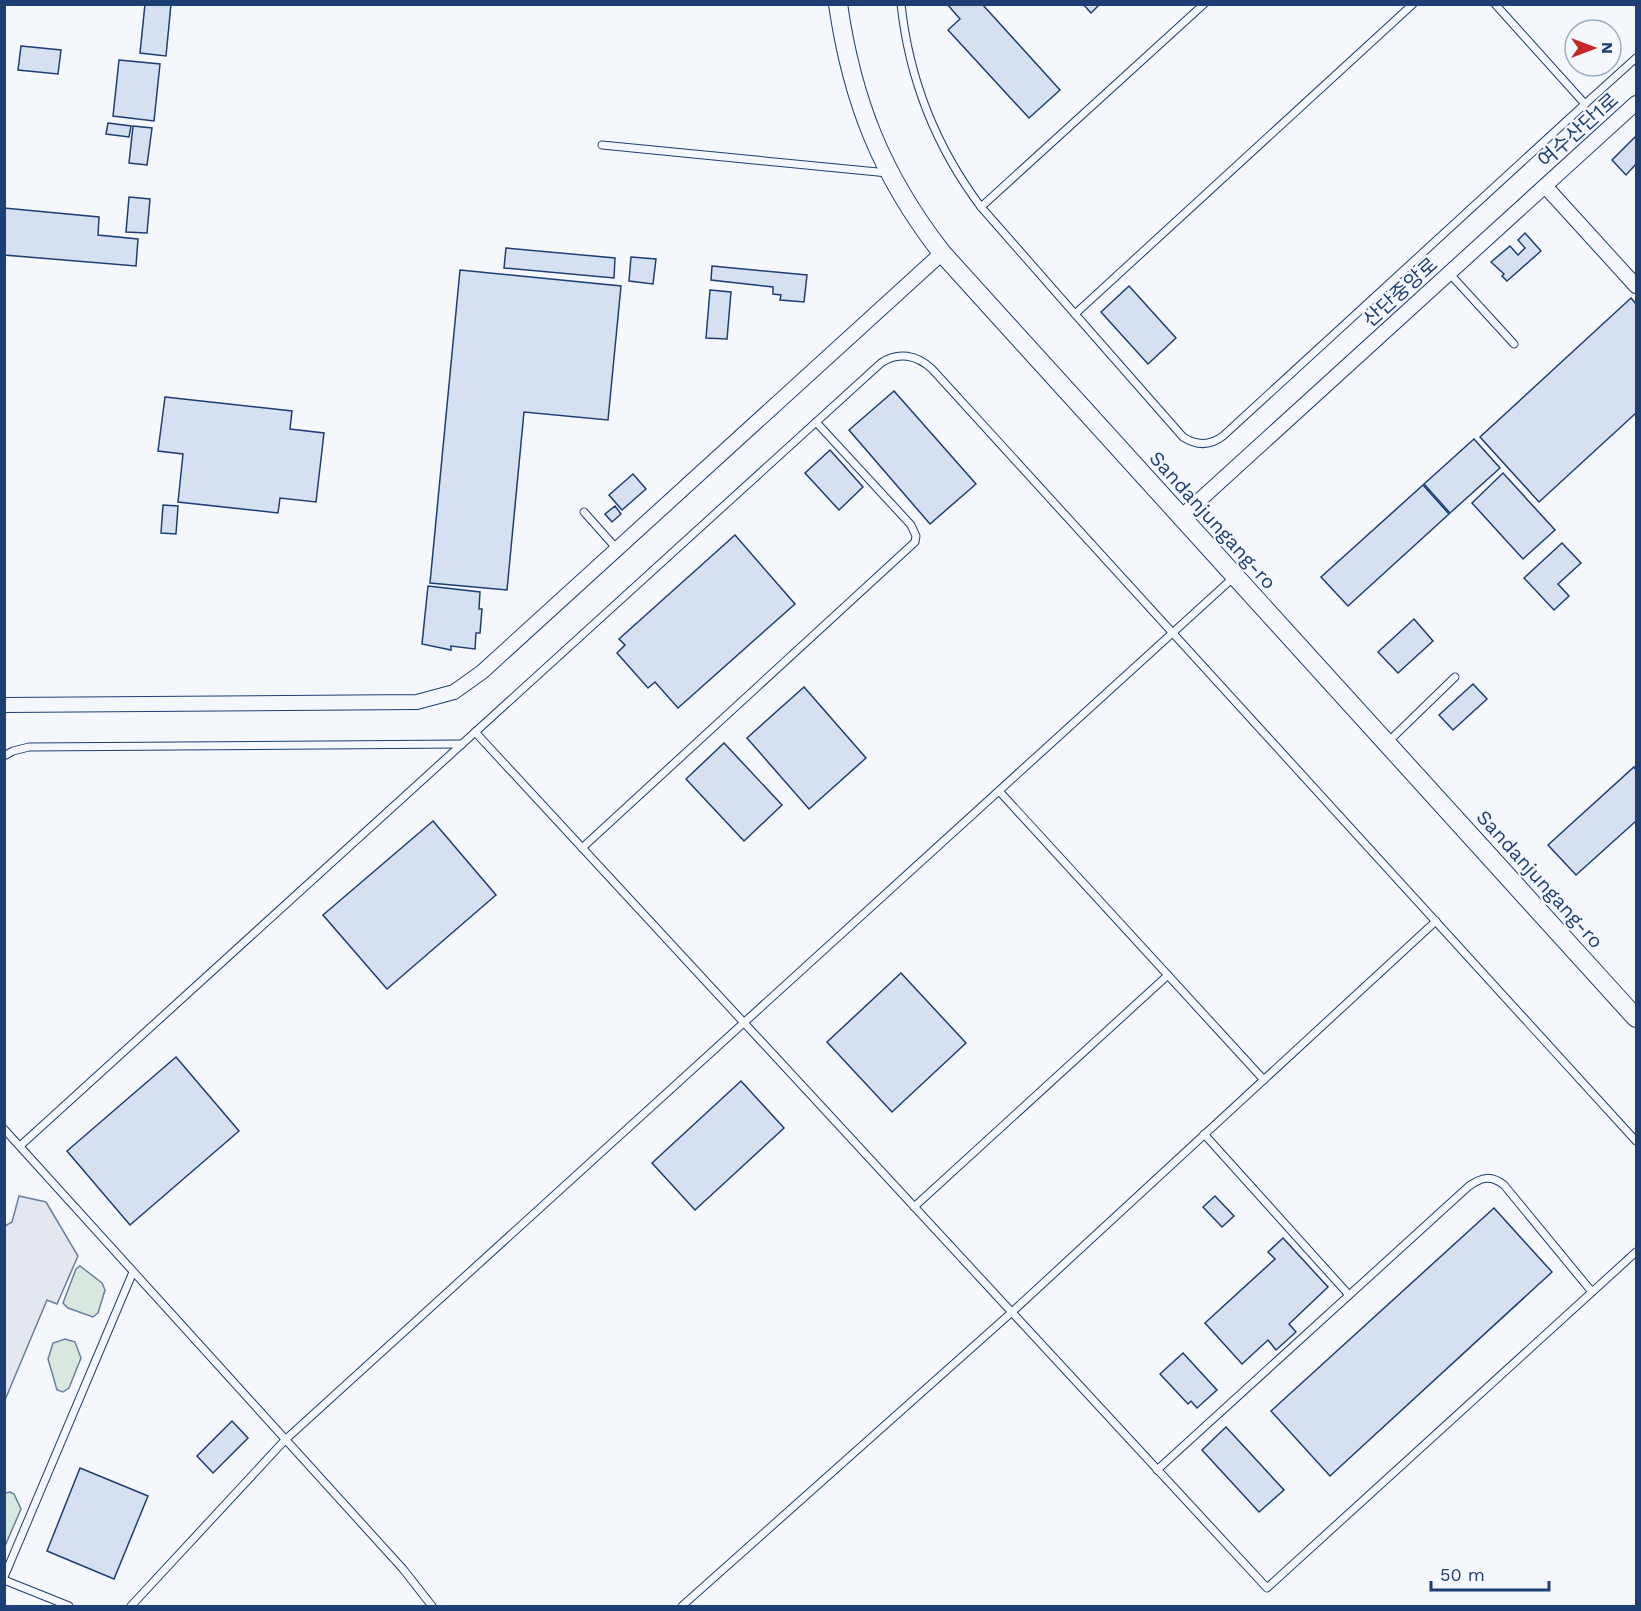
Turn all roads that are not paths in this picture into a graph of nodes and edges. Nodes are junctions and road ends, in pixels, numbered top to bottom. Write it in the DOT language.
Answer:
graph roads {
  1 [pos="838,4"];
  2 [pos="901,4"];
  3 [pos="1204,4"];
  4 [pos="1413,4"];
  5 [pos="1496,4"];
  6 [pos="1636,58"];
  7 [pos="1636,103"];
  8 [pos="1585,104"];
  9 [pos="602,146"];
  10 [pos="888,173"];
  11 [pos="1545,186"];
  12 [pos="981,207"];
  13 [pos="942,253"];
  14 [pos="1449,273"];
  15 [pos="1636,286"];
  16 [pos="1075,314"];
  17 [pos="1514,344"];
  18 [pos="816,422"];
  19 [pos="584,512"];
  20 [pos="1180,518"];
  21 [pos="617,549"];
  22 [pos="1234,577"];
  23 [pos="1173,633"];
  24 [pos="1455,677"];
  25 [pos="4,705"];
  26 [pos="475,732"];
  27 [pos="462,744"];
  28 [pos="1386,744"];
  29 [pos="4,756"];
  30 [pos="999,791"];
  31 [pos="582,848"];
  32 [pos="1436,921"];
  33 [pos="1168,975"];
  34 [pos="1636,1018"];
  35 [pos="744,1023"];
  36 [pos="1264,1080"];
  37 [pos="4,1129"];
  38 [pos="1204,1134"];
  39 [pos="1636,1141"];
  40 [pos="20,1146"];
  41 [pos="914,1207"];
  42 [pos="1636,1252"];
  43 [pos="134,1272"];
  44 [pos="1592,1292"];
  45 [pos="1349,1295"];
  46 [pos="1012,1312"];
  47 [pos="285,1440"];
  48 [pos="1157,1470"];
  49 [pos="4,1578"];
  50 [pos="69,1606"];
  51 [pos="131,1606"];
  52 [pos="432,1606"];
  53 [pos="682,1606"];
  1 -- 10 [label="street, Sandanjungang-ro"];
  2 -- 12 [label="lane"];
  3 -- 12 [label="lane"];
  4 -- 16 [label="lane"];
  5 -- 8 [label="lane"];
  6 -- 8 [label="lane"];
  7 -- 11 [label="street, 여수산단1로"];
  8 -- 16 [label="lane"];
  9 -- 10 [label="lane"];
  10 -- 13 [label="street, Sandanjungang-ro"];
  11 -- 14 [label="street, 산단중앙로"];
  11 -- 15 [label="street"];
  12 -- 16 [label="lane"];
  13 -- 20 [label="street, Sandanjungang-ro"];
  13 -- 21 [label="street"];
  14 -- 17 [label="lane"];
  14 -- 20 [label="street, 산단중앙로"];
  18 -- 23 [label="lane"];
  18 -- 26 [label="lane"];
  18 -- 31 [label="lane"];
  19 -- 21 [label="lane"];
  20 -- 22 [label="street, Sandanjungang-ro"];
  21 -- 25 [label="street"];
  22 -- 23 [label="lane"];
  22 -- 28 [label="street, Sandanjungang-ro"];
  23 -- 30 [label="lane"];
  23 -- 32 [label="lane"];
  24 -- 28 [label="lane"];
  26 -- 27 [label="lane"];
  26 -- 31 [label="lane"];
  27 -- 29 [label="lane"];
  27 -- 40 [label="lane"];
  28 -- 34 [label="street, Sandanjungang-ro"];
  30 -- 33 [label="lane"];
  30 -- 35 [label="lane"];
  31 -- 35 [label="lane"];
  32 -- 36 [label="lane"];
  32 -- 39 [label="lane"];
  33 -- 36 [label="lane"];
  33 -- 41 [label="lane"];
  35 -- 41 [label="lane"];
  35 -- 47 [label="lane"];
  36 -- 38 [label="lane"];
  37 -- 40 [label="lane"];
  38 -- 45 [label="lane"];
  38 -- 46 [label="lane"];
  40 -- 43 [label="lane"];
  41 -- 46 [label="lane"];
  42 -- 44 [label="lane"];
  43 -- 47 [label="lane"];
  43 -- 49 [label="lane"];
  44 -- 45 [label="lane"];
  44 -- 48 [label="lane"];
  45 -- 48 [label="lane"];
  46 -- 48 [label="lane"];
  46 -- 53 [label="lane"];
  47 -- 51 [label="lane"];
  47 -- 52 [label="lane"];
  49 -- 50 [label="lane"];
}
